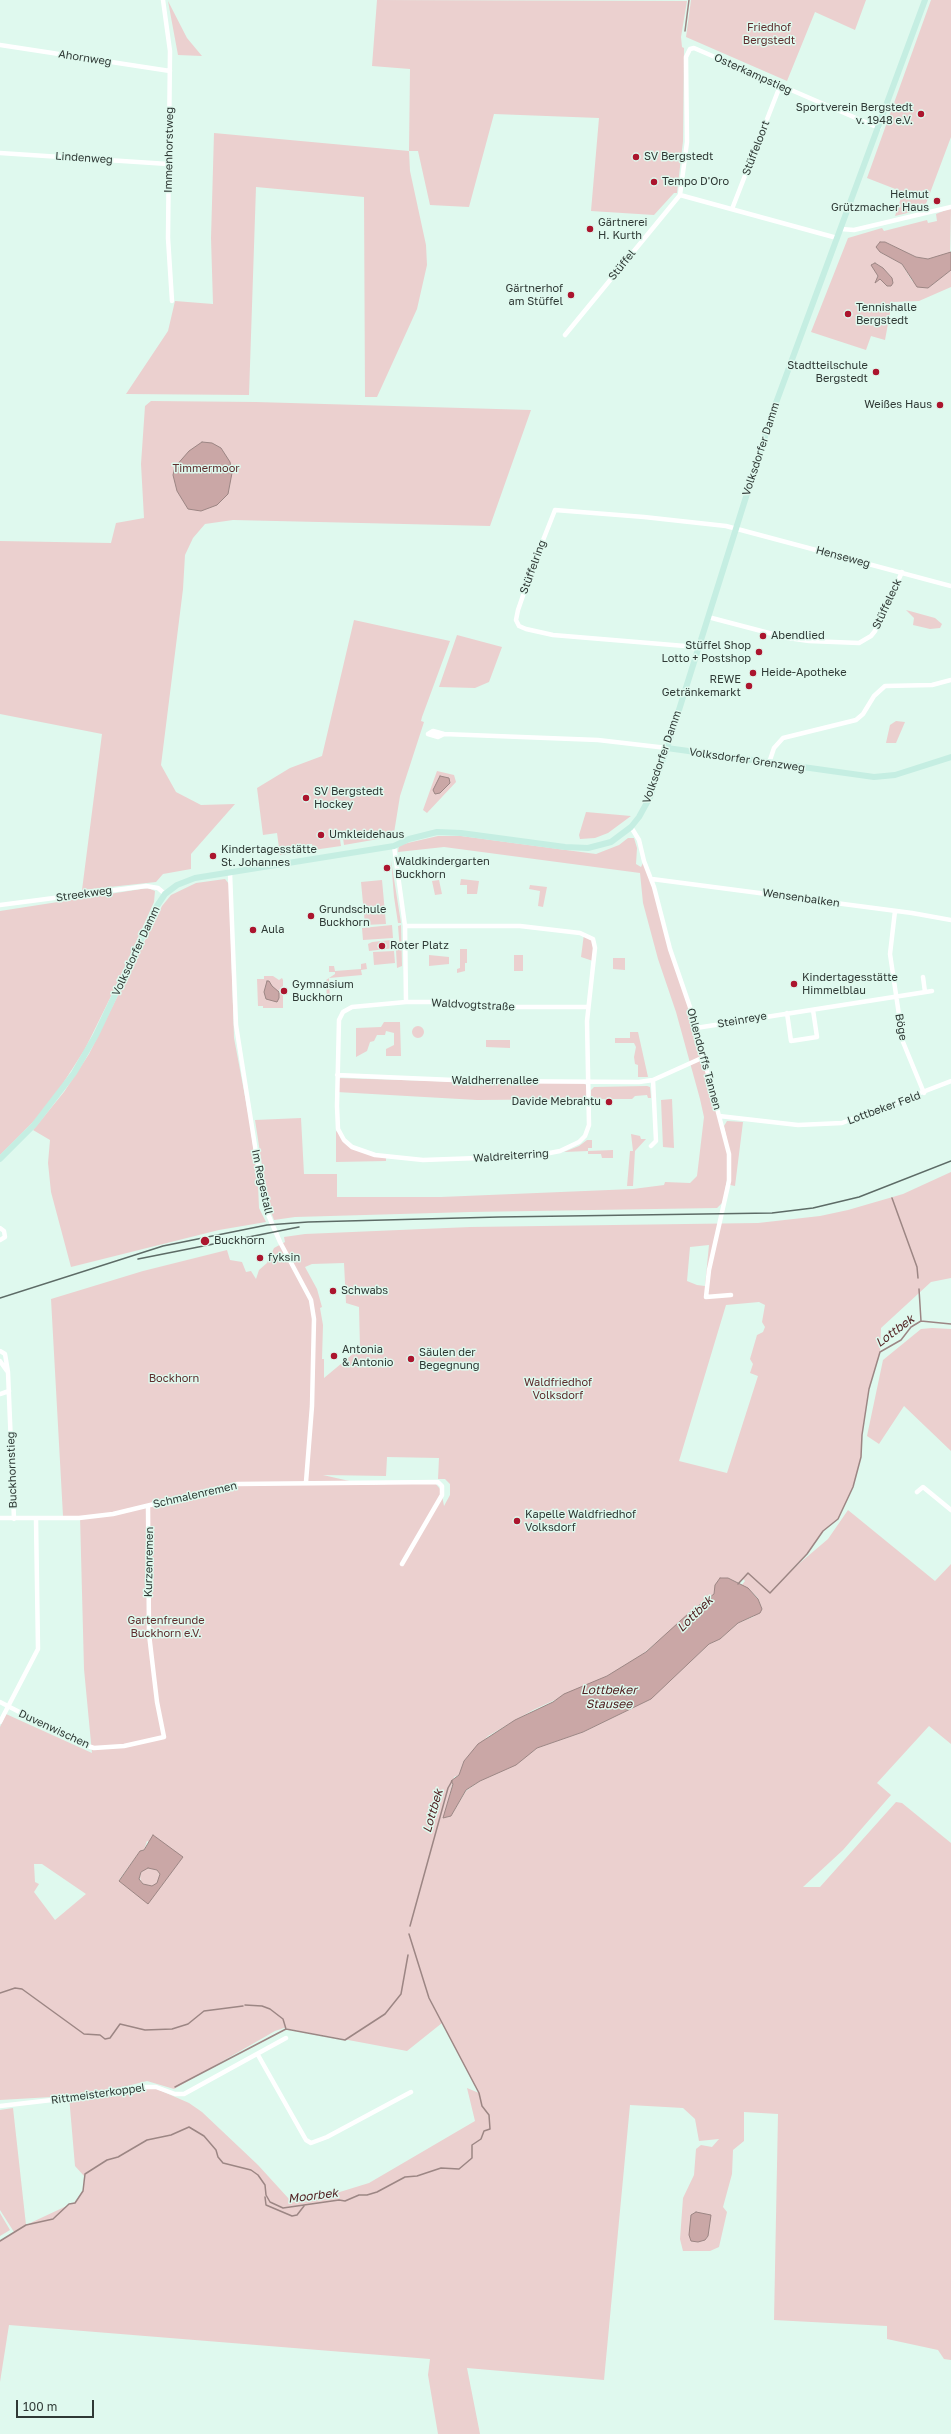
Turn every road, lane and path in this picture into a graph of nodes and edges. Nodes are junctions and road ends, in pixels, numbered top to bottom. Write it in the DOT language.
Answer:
graph roads {
  1 [pos="163,0"];
  2 [pos="925,0"];
  3 [pos="0,45"];
  4 [pos="170,71"];
  5 [pos="780,86"];
  6 [pos="878,128"];
  7 [pos="0,153"];
  8 [pos="168,164"];
  9 [pos="680,195"];
  10 [pos="951,207"];
  11 [pos="732,209"];
  12 [pos="840,229"];
  13 [pos="837,238"];
  14 [pos="172,301"];
  15 [pos="565,335"];
  16 [pos="735,528"];
  17 [pos="902,572"];
  18 [pos="951,586"];
  19 [pos="708,617"];
  20 [pos="697,649"];
  21 [pos="951,680"];
  22 [pos="444,734"];
  23 [pos="667,748"];
  24 [pos="951,757"];
  25 [pos="769,763"];
  26 [pos="631,827"];
  27 [pos="394,846"];
  28 [pos="230,873"];
  29 [pos="652,879"];
  30 [pos="165,894"];
  31 [pos="0,905"];
  32 [pos="895,911"];
  33 [pos="951,920"];
  34 [pos="405,926"];
  35 [pos="923,977"];
  36 [pos="932,991"];
  37 [pos="925,992"];
  38 [pos="896,997"];
  39 [pos="406,1002"];
  40 [pos="587,1007"];
  41 [pos="812,1010"];
  42 [pos="787,1013"];
  43 [pos="696,1028"];
  44 [pos="704,1057"];
  45 [pos="337,1075"];
  46 [pos="653,1080"];
  47 [pos="588,1081"];
  48 [pos="951,1081"];
  49 [pos="924,1093"];
  50 [pos="719,1116"];
  51 [pos="651,1146"];
  52 [pos="0,1159"];
  53 [pos="0,1228"];
  54 [pos="0,1240"];
  55 [pos="731,1295"];
  56 [pos="0,1351"];
  57 [pos="0,1361"];
  58 [pos="8,1372"];
  59 [pos="9,1391"];
  60 [pos="0,1394"];
  61 [pos="306,1482"];
  62 [pos="917,1492"];
  63 [pos="148,1506"];
  64 [pos="951,1510"];
  65 [pos="0,1518"];
  66 [pos="14,1519"];
  67 [pos="36,1519"];
  68 [pos="402,1564"];
  69 [pos="0,1702"];
  70 [pos="8,1707"];
  71 [pos="0,1722"];
  72 [pos="164,1737"];
  73 [pos="286,2038"];
  74 [pos="258,2055"];
  75 [pos="411,2092"];
  76 [pos="0,2106"];
  1 -- 4 [label="street, Immenhorstweg"];
  2 -- 6 [label="main road, Volksdorfer Damm"];
  3 -- 4 [label="street, Ahornweg"];
  4 -- 8 [label="street, Immenhorstweg"];
  5 -- 6 [label="street, Osterkampstieg"];
  5 -- 9 [label="street, Osterkampstieg"];
  5 -- 11 [label="street, Stüffeloort"];
  6 -- 12 [label="main road, Volksdorfer Damm"];
  7 -- 8 [label="street, Lindenweg"];
  8 -- 14 [label="street, Immenhorstweg"];
  9 -- 11 [label="street"];
  9 -- 15 [label="street, Stüffel"];
  10 -- 12 [label="street"];
  11 -- 13 [label="street"];
  12 -- 13 [label="main road, Volksdorfer Damm"];
  13 -- 16 [label="main road, Volksdorfer Damm"];
  16 -- 17 [label="street, Henseweg"];
  16 -- 19 [label="main road, Volksdorfer Damm"];
  16 -- 20 [label="street, Stüffelring"];
  17 -- 18 [label="street, Henseweg"];
  17 -- 19 [label="street, Stüffeleck"];
  19 -- 20 [label="main road, Volksdorfer Damm"];
  20 -- 23 [label="main road, Volksdorfer Damm"];
  21 -- 25 [label="street"];
  22 -- 23 [label="street, Volksdorfer Grenzweg"];
  23 -- 25 [label="main road, Volksdorfer Grenzweg"];
  23 -- 26 [label="main road, Volksdorfer Damm"];
  24 -- 25 [label="main road, Volksdorfer Grenzweg"];
  26 -- 27 [label="main road, Volksdorfer Damm"];
  26 -- 29 [label="street, Ohlendorffs Tannen"];
  27 -- 28 [label="main road, Volksdorfer Damm"];
  27 -- 34 [label="street"];
  28 -- 30 [label="main road, Volksdorfer Damm"];
  28 -- 61 [label="street, Im Regestall"];
  29 -- 32 [label="street, Wensenbalken"];
  29 -- 43 [label="street, Ohlendorffs Tannen"];
  30 -- 31 [label="street, Streekweg"];
  30 -- 52 [label="main road, Volksdorfer Damm"];
  32 -- 33 [label="street, Wensenbalken"];
  32 -- 38 [label="street, Böge"];
  34 -- 39 [label="street"];
  34 -- 40 [label="street, Waldreiterring"];
  35 -- 37 [label="street"];
  36 -- 37 [label="street, Steinreye"];
  37 -- 38 [label="street, Steinreye"];
  38 -- 41 [label="street, Steinreye"];
  38 -- 49 [label="street, Böge"];
  39 -- 40 [label="street, Waldvogtstraße"];
  39 -- 45 [label="street, Waldreiterring"];
  40 -- 47 [label="street, Waldreiterring"];
  41 -- 42 [label="street, Steinreye"];
  41 -- 42 [label="street"];
  42 -- 43 [label="street, Steinreye"];
  43 -- 44 [label="street, Ohlendorffs Tannen"];
  44 -- 46 [label="street, Waldherrenallee"];
  44 -- 50 [label="street, Ohlendorffs Tannen"];
  45 -- 47 [label="street, Waldherrenallee"];
  45 -- 47 [label="street, Waldreiterring"];
  46 -- 47 [label="street, Waldherrenallee"];
  46 -- 51 [label="street"];
  48 -- 49 [label="street, Lottbeker Feld"];
  49 -- 50 [label="street, Lottbeker Feld"];
  50 -- 55 [label="street, Ohlendorffs Tannen"];
  53 -- 54 [label="street"];
  56 -- 58 [label="street, Buckhornstieg"];
  57 -- 58 [label="street"];
  58 -- 59 [label="street, Buckhornstieg"];
  59 -- 60 [label="street"];
  59 -- 66 [label="street, Buckhornstieg"];
  61 -- 63 [label="street, Schmalenremen"];
  61 -- 68 [label="street, Schmalenremen"];
  62 -- 64 [label="street"];
  63 -- 67 [label="street, Schmalenremen"];
  63 -- 72 [label="street, Kurzenremen"];
  65 -- 66 [label="street, Schmalenremen"];
  66 -- 67 [label="street, Schmalenremen"];
  67 -- 70 [label="street"];
  69 -- 70 [label="street"];
  70 -- 71 [label="street, Duvenwischen"];
  70 -- 72 [label="street, Duvenwischen"];
  73 -- 74 [label="street, Rittmeisterkoppel"];
  74 -- 75 [label="street"];
  74 -- 76 [label="street, Rittmeisterkoppel"];
}
